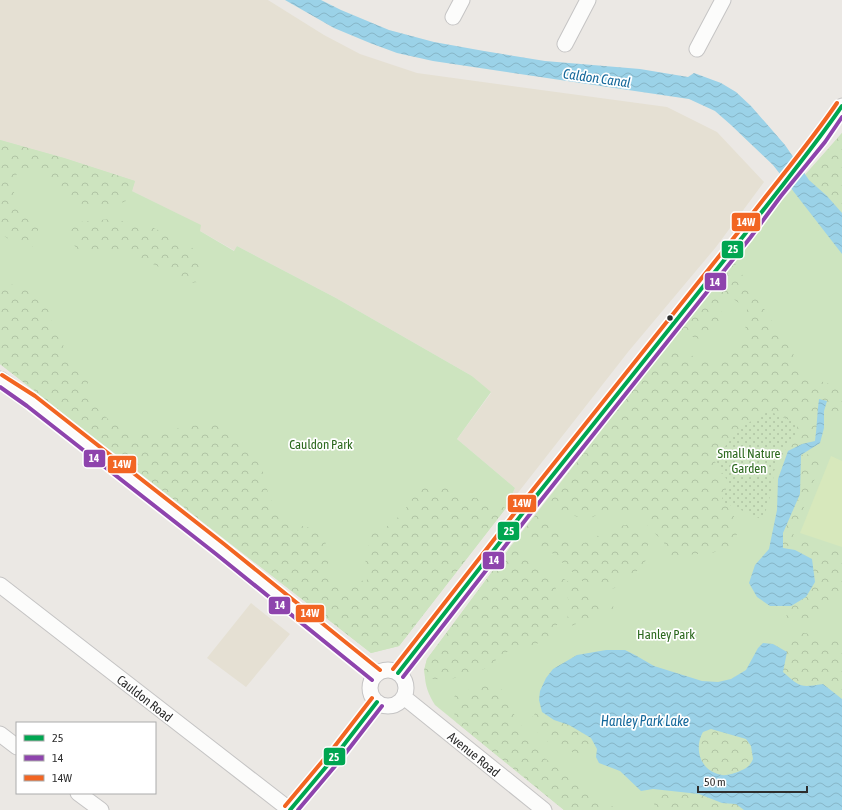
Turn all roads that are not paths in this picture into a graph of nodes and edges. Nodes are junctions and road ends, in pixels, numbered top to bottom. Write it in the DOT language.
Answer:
graph roads {
  1 [pos="462,0"];
  2 [pos="588,0"];
  3 [pos="723,0"];
  4 [pos="453,17"];
  5 [pos="565,44"];
  6 [pos="697,48"];
  7 [pos="842,106"];
  8 [pos="1,380"];
  9 [pos="0,585"];
  10 [pos="398,673"];
  11 [pos="376,675"];
  12 [pos="404,698"];
  13 [pos="376,702"];
  14 [pos="0,734"];
  15 [pos="16,746"];
  16 [pos="79,794"];
  17 [pos="101,810"];
  18 [pos="290,810"];
  19 [pos="544,810"];
  1 -- 4 [label="street"];
  2 -- 5 [label="street"];
  3 -- 6 [label="street"];
  7 -- 10 [label="street"];
  8 -- 11 [label="street"];
  9 -- 18 [label="street, Cauldon Road"];
  10 -- 11 [label="street"];
  10 -- 12 [label="street"];
  11 -- 13 [label="street"];
  12 -- 13 [label="street"];
  12 -- 19 [label="street, Avenue Road"];
  13 -- 18 [label="street"];
  14 -- 15 [label="street"];
  16 -- 17 [label="street"];
}
